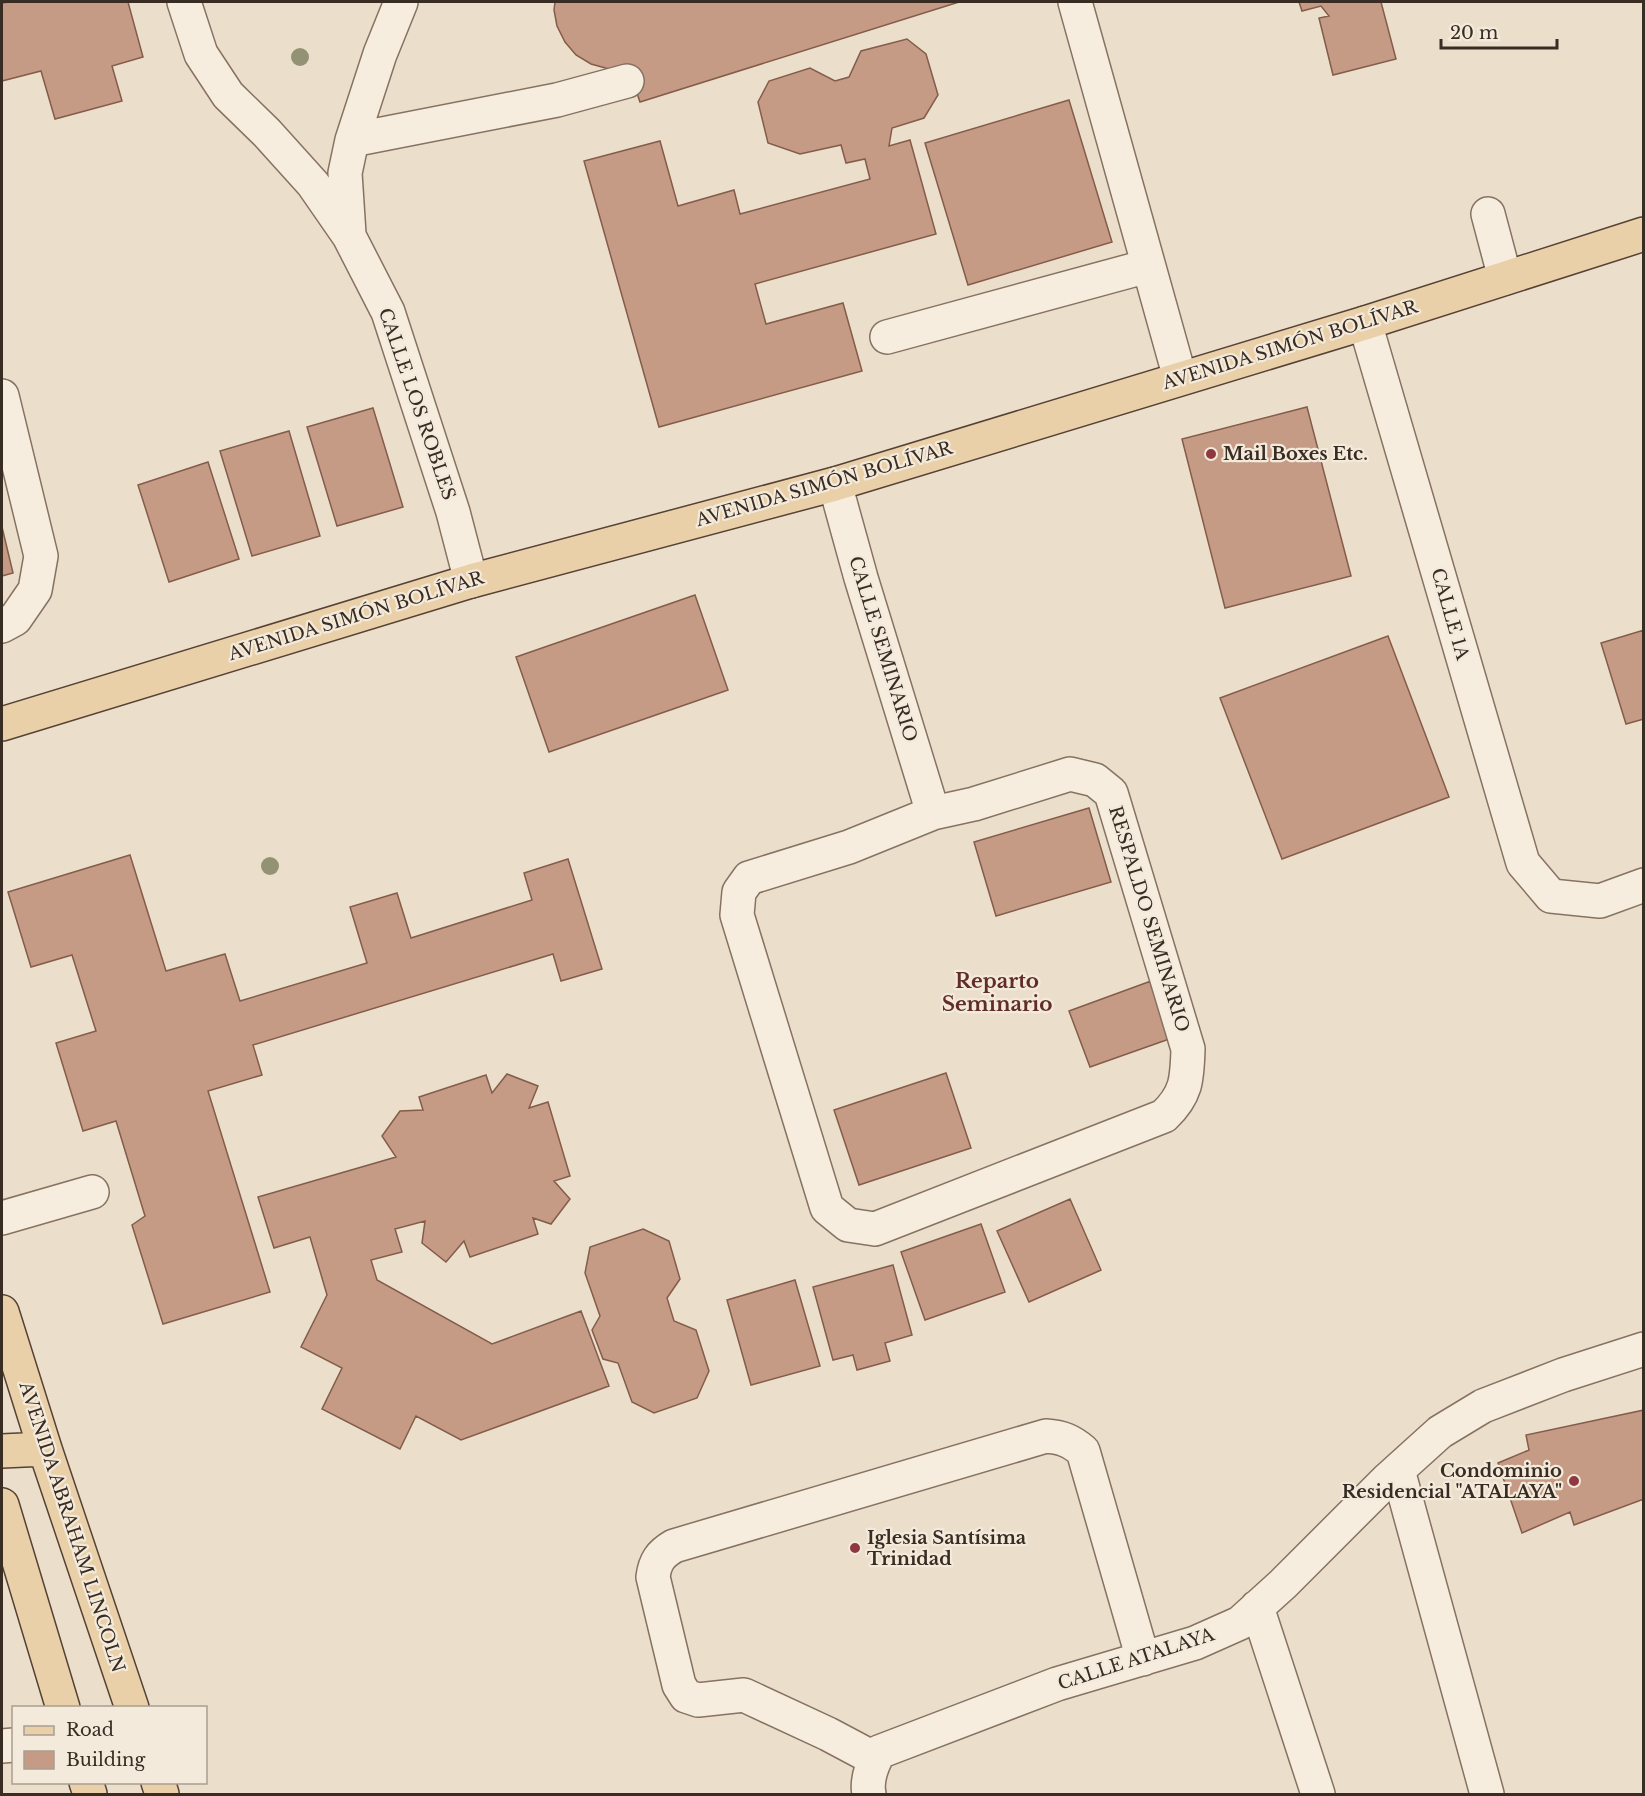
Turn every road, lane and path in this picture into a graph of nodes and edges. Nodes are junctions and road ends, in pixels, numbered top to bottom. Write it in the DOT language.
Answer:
graph roads {
  1 [pos="183,2"];
  2 [pos="400,2"];
  3 [pos="1075,2"];
  4 [pos="627,81"];
  5 [pos="352,140"];
  6 [pos="1488,214"];
  7 [pos="1644,234"];
  8 [pos="349,236"];
  9 [pos="1148,266"];
  10 [pos="1505,278"];
  11 [pos="1365,323"];
  12 [pos="887,337"];
  13 [pos="1180,378"];
  14 [pos="2,396"];
  15 [pos="835,484"];
  16 [pos="471,580"];
  17 [pos="2,626"];
  18 [pos="2,724"];
  19 [pos="933,813"];
  20 [pos="1644,885"];
  21 [pos="93,1192"];
  22 [pos="2,1218"];
  23 [pos="2,1312"];
  24 [pos="1644,1349"];
  25 [pos="45,1449"];
  26 [pos="2,1451"];
  27 [pos="1398,1470"];
  28 [pos="2,1505"];
  29 [pos="1257,1607"];
  30 [pos="1143,1659"];
  31 [pos="63,1706"];
  32 [pos="132,1706"];
  33 [pos="875,1758"];
  34 [pos="869,1794"];
  35 [pos="1318,1794"];
  36 [pos="1487,1794"];
  1 -- 8 [label="street, CALLE LOS ROBLES"];
  2 -- 5 [label="street"];
  3 -- 9 [label="street"];
  4 -- 5 [label="street"];
  5 -- 8 [label="street"];
  6 -- 10 [label="street"];
  7 -- 10 [label="main road, AVENIDA SIMÓN BOLÍVAR"];
  8 -- 16 [label="street, CALLE LOS ROBLES"];
  9 -- 12 [label="street"];
  9 -- 13 [label="street"];
  10 -- 11 [label="main road, AVENIDA SIMÓN BOLÍVAR"];
  11 -- 13 [label="main road, AVENIDA SIMÓN BOLÍVAR"];
  11 -- 20 [label="street, CALLE 1A"];
  13 -- 15 [label="main road, AVENIDA SIMÓN BOLÍVAR"];
  14 -- 17 [label="street"];
  15 -- 16 [label="main road, AVENIDA SIMÓN BOLÍVAR"];
  15 -- 19 [label="street, CALLE SEMINARIO"];
  16 -- 18 [label="main road, AVENIDA SIMÓN BOLÍVAR"];
  19 -- 19 [label="street, RESPALDO SEMINARIO"];
  21 -- 22 [label="street"];
  23 -- 25 [label="main road, AVENIDA ABRAHAM LINCOLN"];
  24 -- 27 [label="street, CALLE ATALAYA"];
  25 -- 26 [label="main road"];
  25 -- 32 [label="main road, AVENIDA ABRAHAM LINCOLN"];
  27 -- 29 [label="street, CALLE ATALAYA"];
  27 -- 36 [label="street"];
  28 -- 31 [label="main road"];
  29 -- 30 [label="street, CALLE ATALAYA"];
  29 -- 35 [label="street"];
  30 -- 33 [label="street, CALLE ATALAYA"];
  30 -- 33 [label="street"];
  33 -- 34 [label="street"];
}
